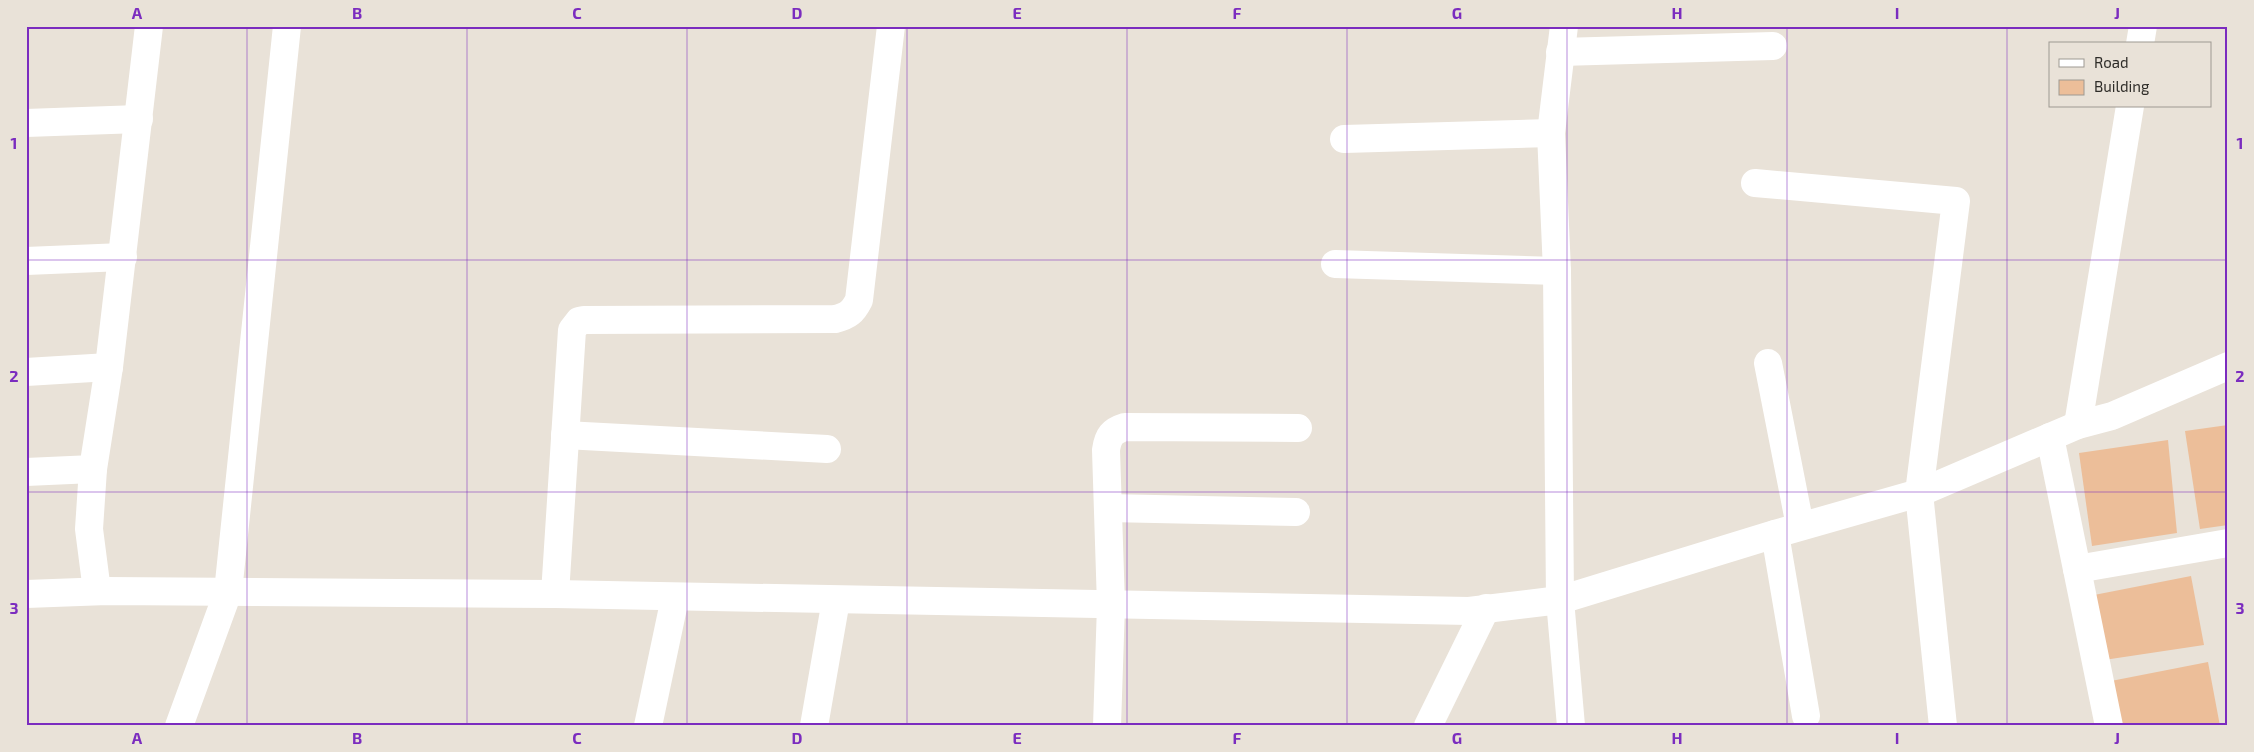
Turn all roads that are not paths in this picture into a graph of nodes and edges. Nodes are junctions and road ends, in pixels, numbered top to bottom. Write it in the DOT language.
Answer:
graph roads {
  1 [pos="149,26"];
  2 [pos="287,26"];
  3 [pos="891,26"];
  4 [pos="2143,26"];
  5 [pos="1562,39"];
  6 [pos="2140,42"];
  7 [pos="1773,46"];
  8 [pos="2130,108"];
  9 [pos="139,120"];
  10 [pos="26,123"];
  11 [pos="1551,133"];
  12 [pos="1344,139"];
  13 [pos="1755,183"];
  14 [pos="123,257"];
  15 [pos="26,261"];
  16 [pos="1335,264"];
  17 [pos="1557,271"];
  18 [pos="1768,363"];
  19 [pos="2228,366"];
  20 [pos="109,367"];
  21 [pos="26,372"];
  22 [pos="2078,425"];
  23 [pos="1298,428"];
  24 [pos="565,435"];
  25 [pos="2050,437"];
  26 [pos="827,449"];
  27 [pos="94,469"];
  28 [pos="26,472"];
  29 [pos="1920,493"];
  30 [pos="1108,508"];
  31 [pos="1296,512"];
  32 [pos="1788,530"];
  33 [pos="2228,543"];
  34 [pos="2077,569"];
  35 [pos="97,591"];
  36 [pos="228,592"];
  37 [pos="26,594"];
  38 [pos="555,594"];
  39 [pos="675,598"];
  40 [pos="836,600"];
  41 [pos="1560,600"];
  42 [pos="1112,605"];
  43 [pos="1486,608"];
  44 [pos="1806,716"];
  45 [pos="179,726"];
  46 [pos="648,726"];
  47 [pos="814,726"];
  48 [pos="1107,726"];
  49 [pos="1428,726"];
  50 [pos="1571,726"];
  51 [pos="1943,726"];
  52 [pos="2109,726"];
  1 -- 9 [label="street"];
  2 -- 36 [label="street"];
  3 -- 24 [label="street"];
  4 -- 6 [label="street"];
  5 -- 7 [label="street"];
  5 -- 11 [label="street"];
  8 -- 22 [label="street"];
  9 -- 10 [label="street"];
  9 -- 14 [label="street"];
  11 -- 12 [label="street"];
  11 -- 17 [label="street"];
  13 -- 29 [label="street"];
  14 -- 15 [label="street"];
  14 -- 20 [label="street"];
  16 -- 17 [label="street"];
  17 -- 41 [label="street"];
  18 -- 32 [label="street"];
  19 -- 22 [label="street"];
  20 -- 21 [label="street"];
  20 -- 27 [label="street"];
  22 -- 25 [label="street"];
  23 -- 30 [label="street"];
  24 -- 26 [label="street"];
  24 -- 38 [label="street"];
  25 -- 29 [label="street"];
  25 -- 34 [label="street"];
  27 -- 28 [label="street"];
  27 -- 35 [label="street"];
  29 -- 32 [label="street"];
  29 -- 51 [label="street"];
  30 -- 31 [label="street"];
  30 -- 42 [label="street"];
  32 -- 41 [label="street"];
  32 -- 44 [label="street"];
  33 -- 34 [label="street"];
  34 -- 52 [label="street"];
  35 -- 36 [label="street"];
  35 -- 37 [label="street"];
  36 -- 38 [label="street"];
  36 -- 45 [label="street"];
  38 -- 39 [label="street"];
  39 -- 40 [label="street"];
  39 -- 46 [label="street"];
  40 -- 42 [label="street"];
  40 -- 47 [label="street"];
  41 -- 43 [label="street"];
  41 -- 50 [label="street"];
  42 -- 43 [label="street"];
  42 -- 48 [label="street"];
  43 -- 49 [label="street"];
}
